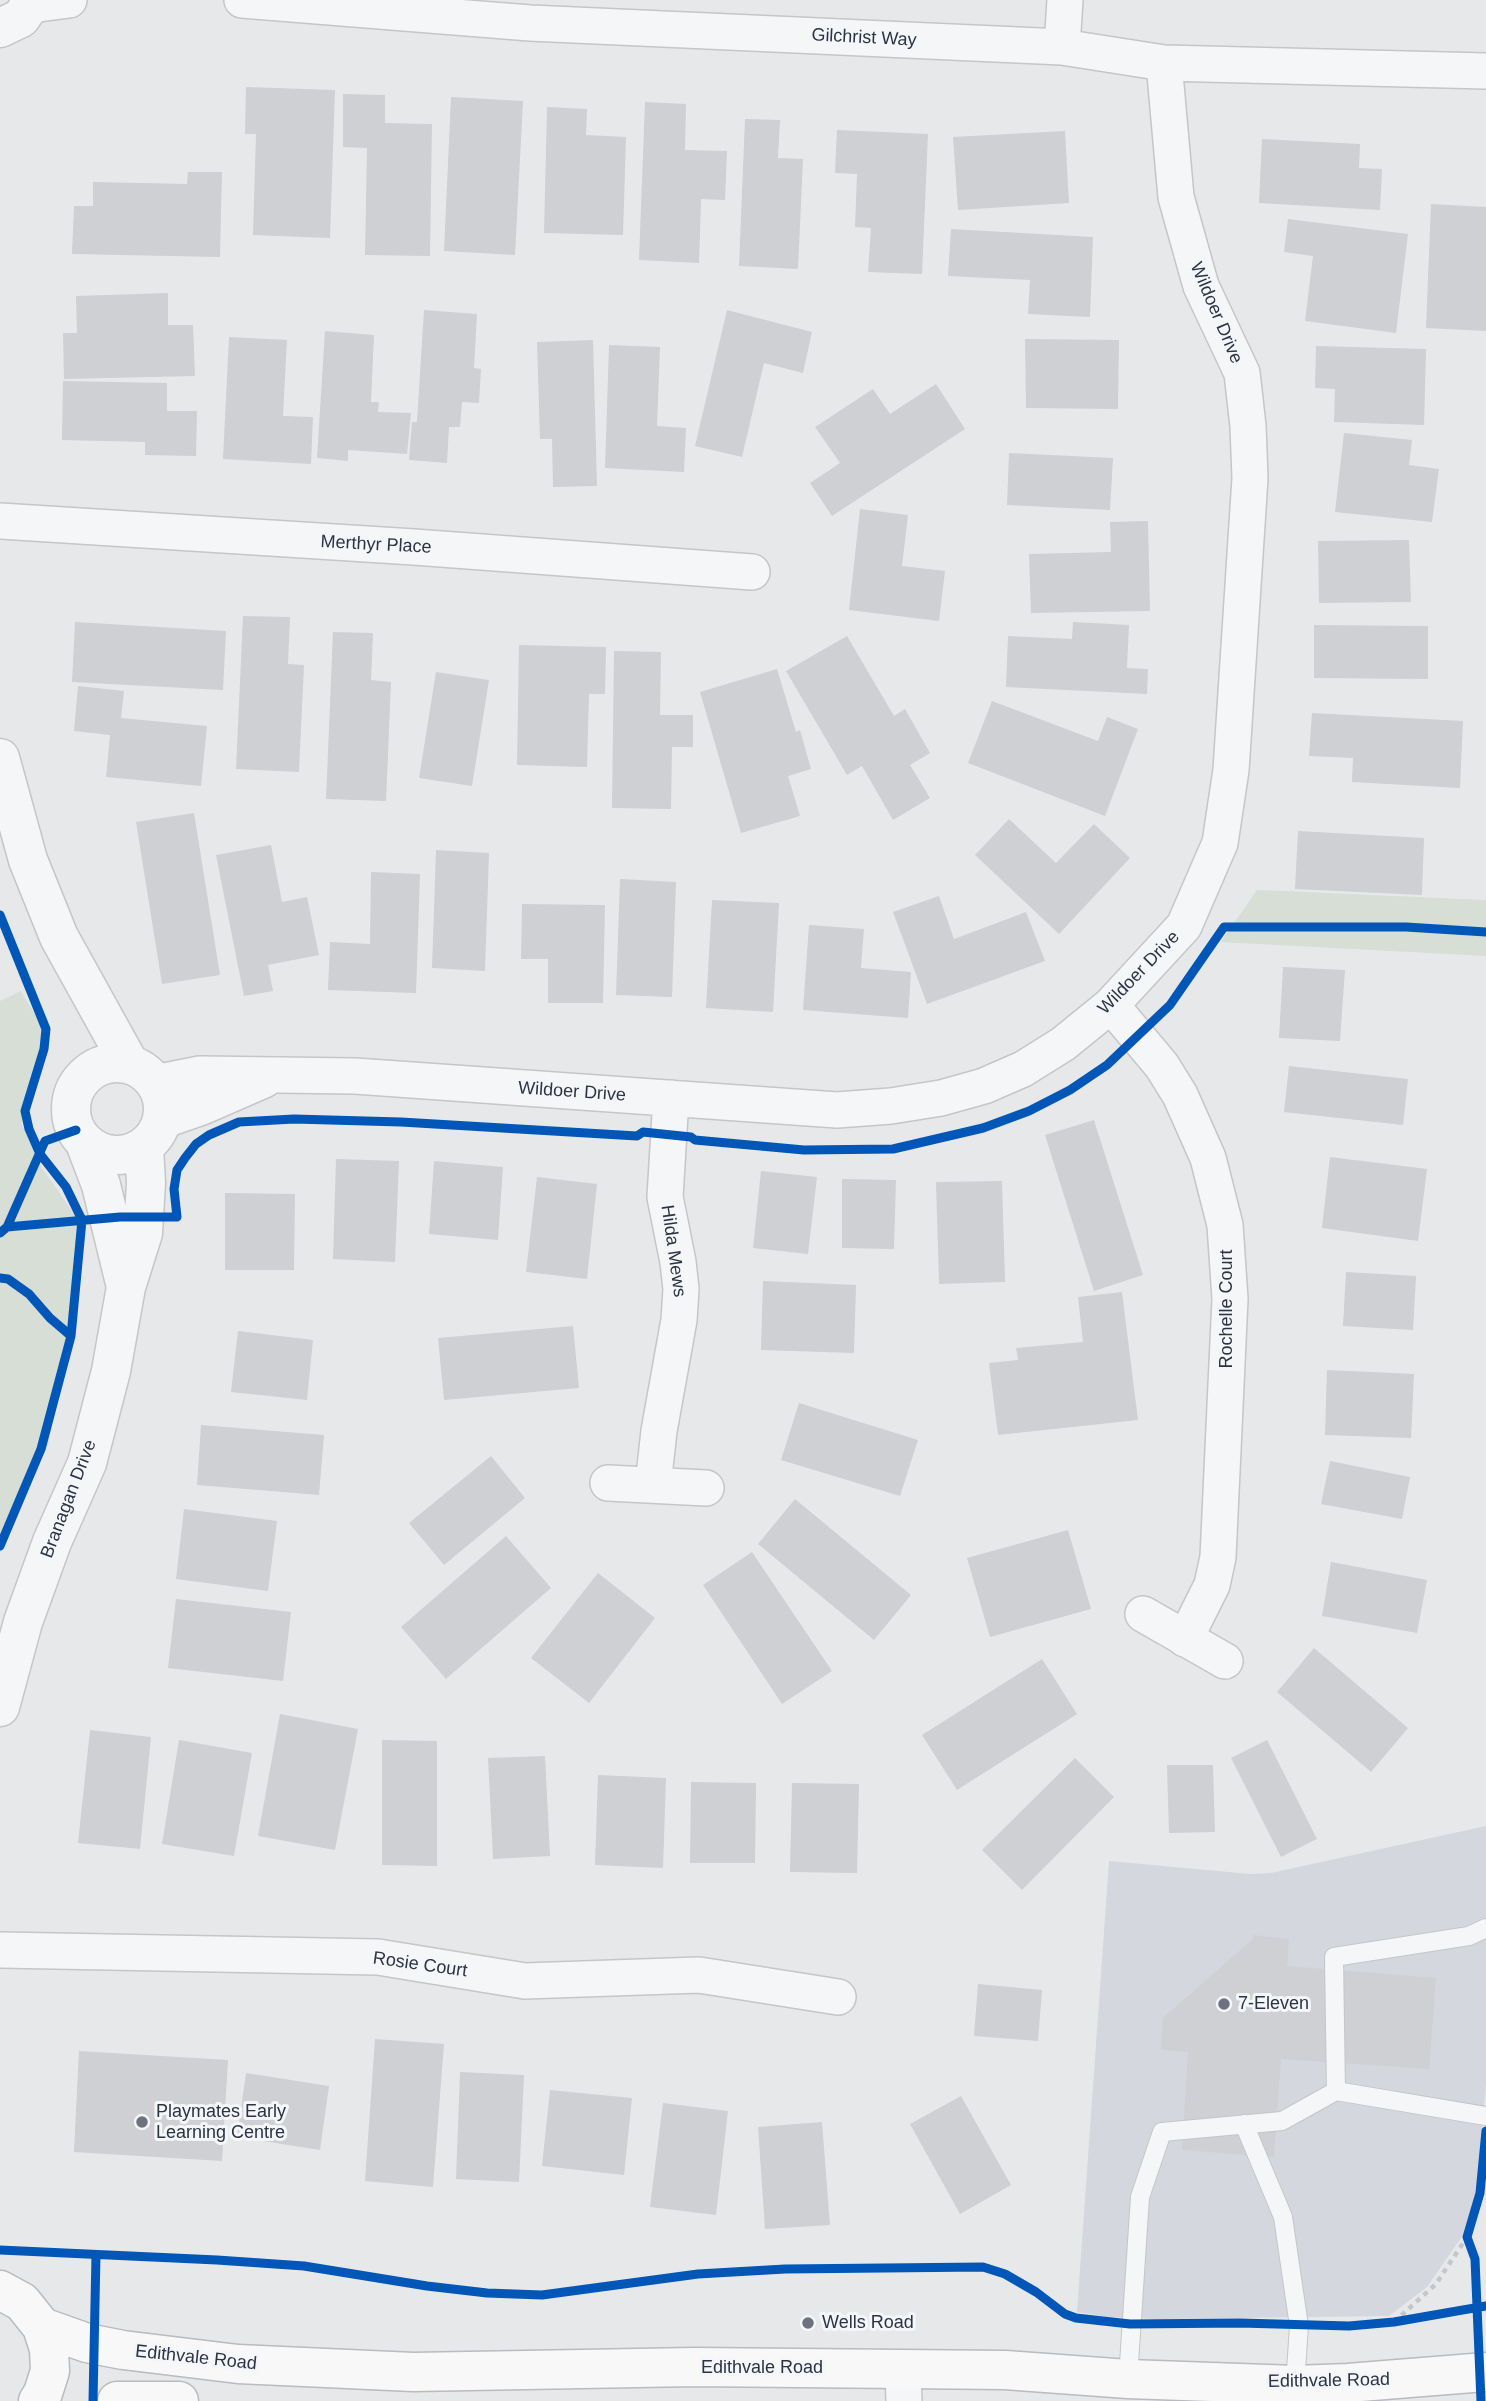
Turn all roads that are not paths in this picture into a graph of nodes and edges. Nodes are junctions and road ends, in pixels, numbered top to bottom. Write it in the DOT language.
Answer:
graph roads {
  1 [pos="69,0"];
  2 [pos="242,0"];
  3 [pos="1065,0"];
  4 [pos="530,11"];
  5 [pos="14,23"];
  6 [pos="1062,47"];
  7 [pos="1164,63"];
  8 [pos="1486,71"];
  9 [pos="0,521"];
  10 [pos="752,572"];
  11 [pos="0,758"];
  12 [pos="1111,1005"];
  13 [pos="127,1072"];
  14 [pos="274,1076"];
  15 [pos="671,1098"];
  16 [pos="153,1134"];
  17 [pos="85,1143"];
  18 [pos="126,1287"];
  19 [pos="608,1483"];
  20 [pos="653,1485"];
  21 [pos="706,1488"];
  22 [pos="1143,1614"];
  23 [pos="1185,1639"];
  24 [pos="1225,1661"];
  25 [pos="0,1707"];
  26 [pos="1486,1928"];
  27 [pos="0,1950"];
  28 [pos="838,1997"];
  29 [pos="1336,2091"];
  30 [pos="1486,2116"];
  31 [pos="1244,2124"];
  32 [pos="3,2283"];
  33 [pos="42,2327"];
  34 [pos="1486,2372"];
  35 [pos="1128,2379"];
  36 [pos="904,2385"];
  37 [pos="1295,2385"];
  38 [pos="38,2401"];
  39 [pos="117,2401"];
  40 [pos="179,2401"];
  1 -- 5 [label="street"];
  2 -- 4 [label="street, Gilchrist Way"];
  3 -- 6 [label="street"];
  4 -- 6 [label="street, Gilchrist Way"];
  6 -- 7 [label="street, Gilchrist Way"];
  7 -- 8 [label="street, Gilchrist Way"];
  7 -- 12 [label="street, Wildoer Drive"];
  9 -- 10 [label="street, Merthyr Place"];
  11 -- 13 [label="street"];
  12 -- 15 [label="street, Wildoer Drive"];
  12 -- 23 [label="street, Rochelle Court"];
  13 -- 14 [label="street, Wildoer Drive"];
  13 -- 16 [label="street"];
  13 -- 17 [label="street"];
  14 -- 15 [label="street, Wildoer Drive"];
  14 -- 16 [label="street, Wildoer Drive"];
  15 -- 20 [label="street, Hilda Mews"];
  16 -- 17 [label="street"];
  16 -- 18 [label="street, Branagan Drive"];
  17 -- 18 [label="street, Branagan Drive"];
  18 -- 25 [label="street, Branagan Drive"];
  19 -- 20 [label="street"];
  20 -- 21 [label="street"];
  22 -- 23 [label="street"];
  23 -- 24 [label="street"];
  26 -- 29 [label="lane"];
  27 -- 28 [label="street, Rosie Court"];
  29 -- 30 [label="lane"];
  29 -- 31 [label="lane"];
  31 -- 35 [label="lane"];
  31 -- 37 [label="lane"];
  32 -- 33 [label="highway"];
  33 -- 36 [label="highway, Edithvale Road"];
  33 -- 38 [label="highway"];
  34 -- 37 [label="highway, Edithvale Road"];
  35 -- 36 [label="highway, Edithvale Road"];
  35 -- 37 [label="highway, Edithvale Road"];
  39 -- 40 [label="highway"];
}
